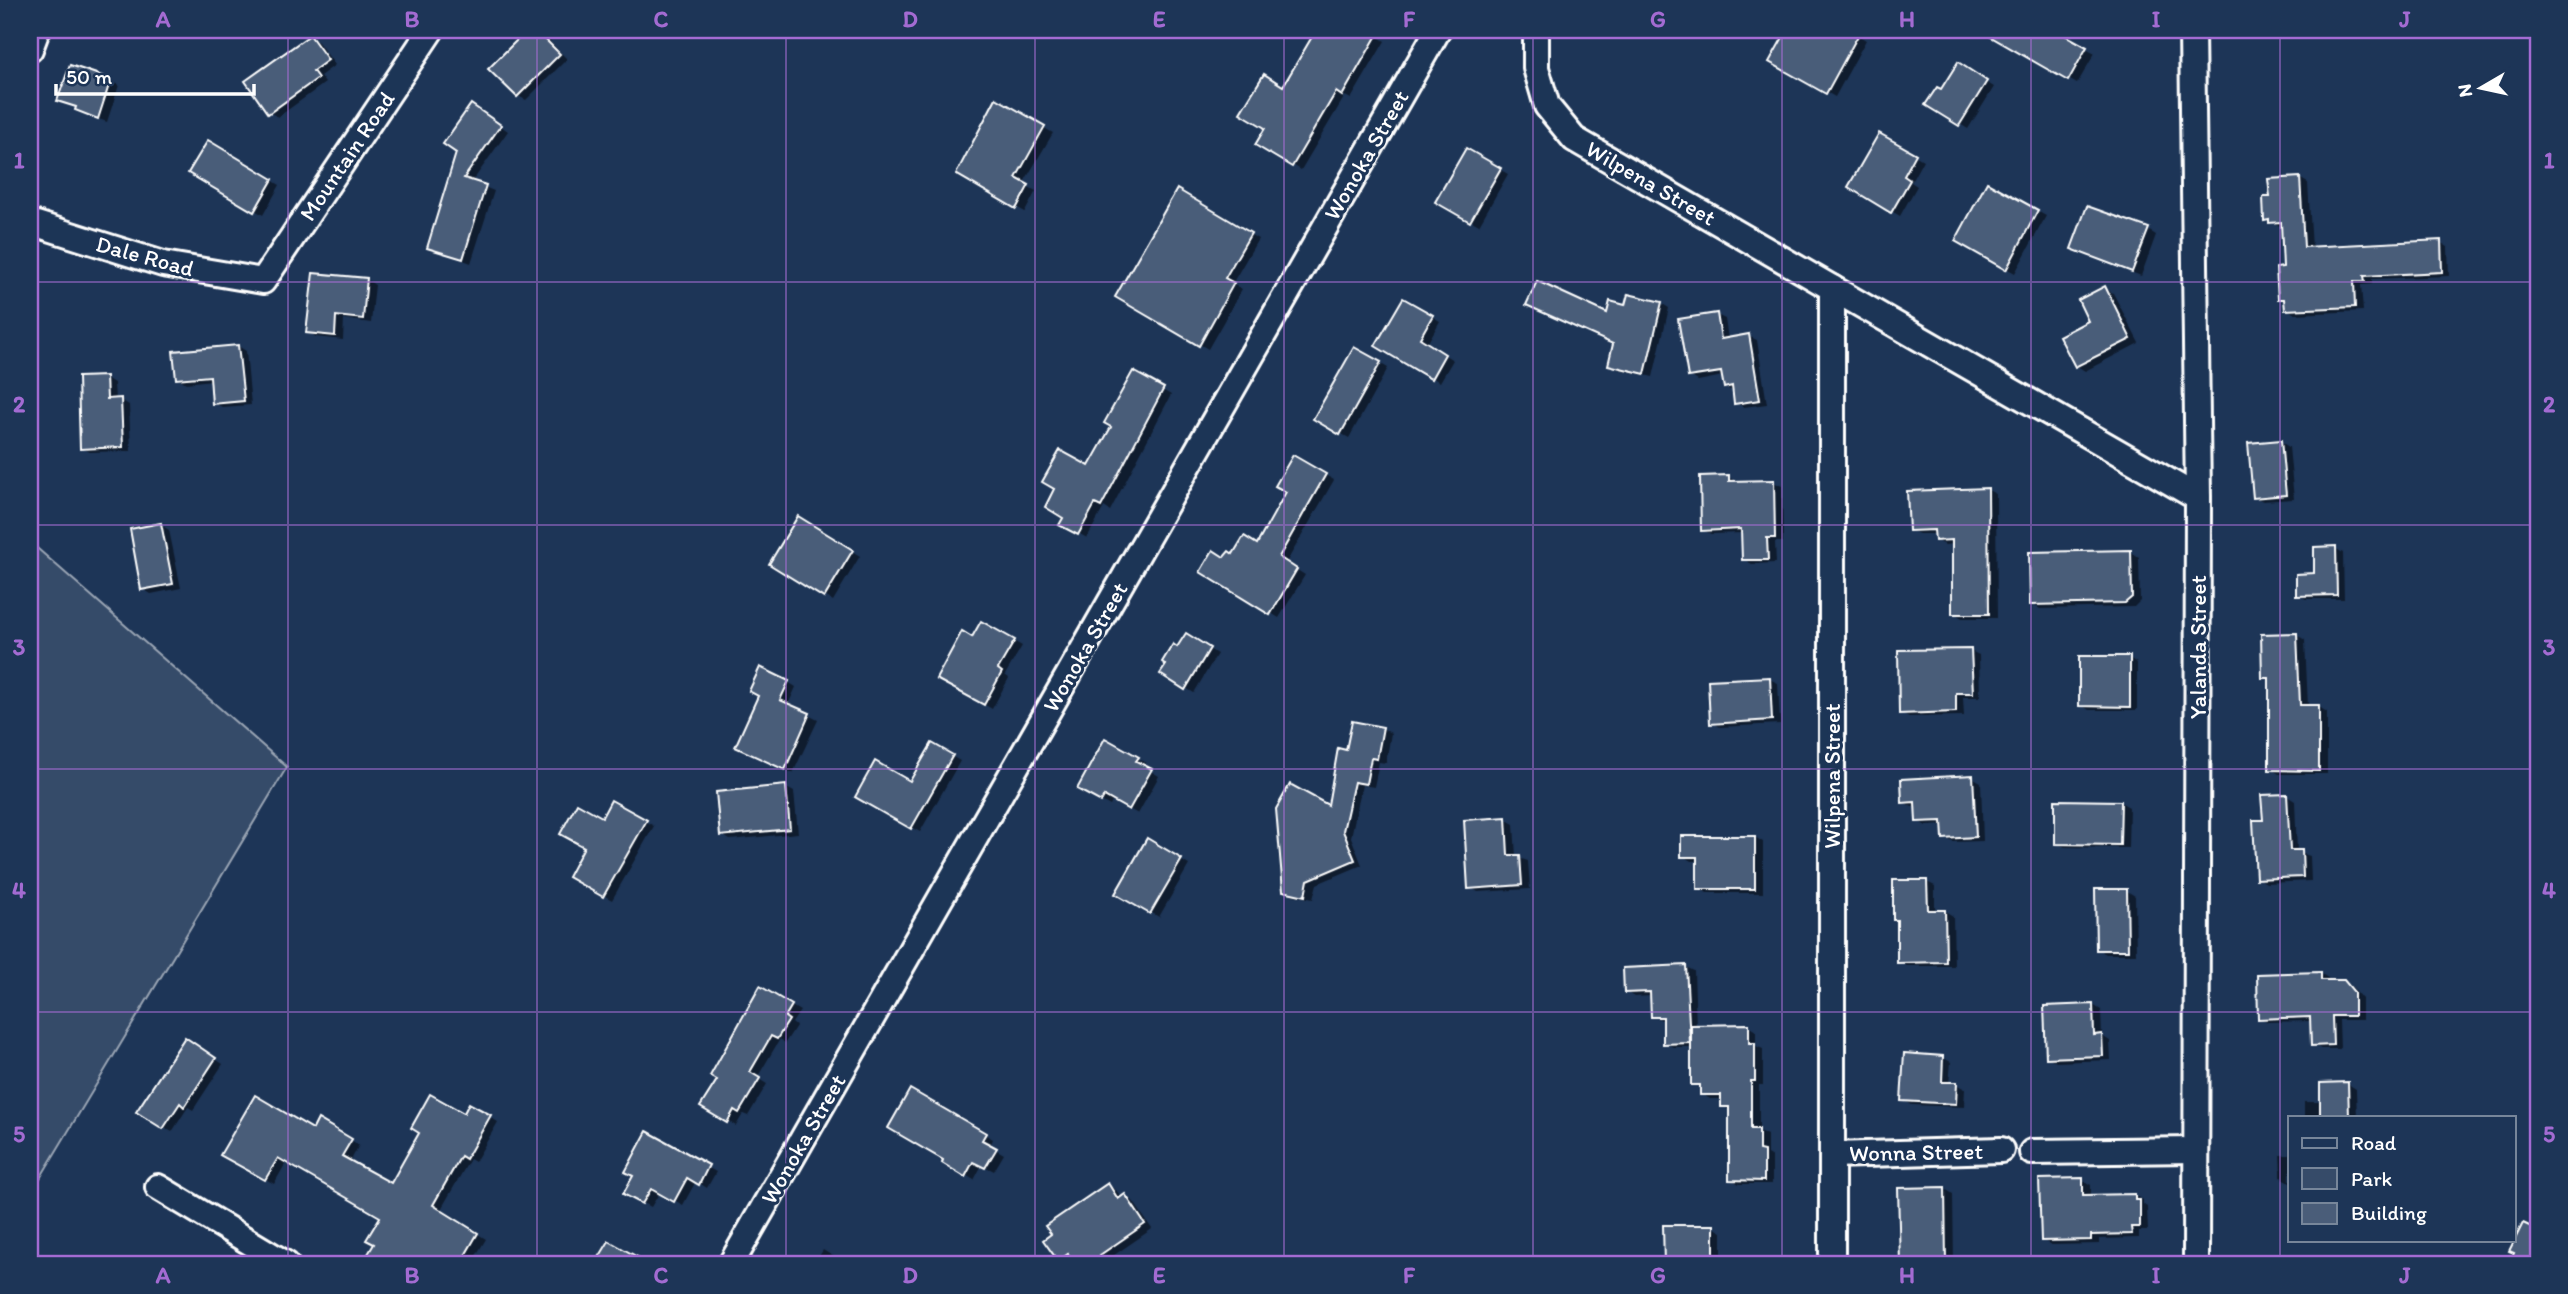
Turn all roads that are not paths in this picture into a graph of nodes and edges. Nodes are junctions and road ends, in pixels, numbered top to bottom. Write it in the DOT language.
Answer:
graph roads {
  1 [pos="37,30"];
  2 [pos="431,30"];
  3 [pos="1438,30"];
  4 [pos="1536,30"];
  5 [pos="2192,30"];
  6 [pos="30,49"];
  7 [pos="30,222"];
  8 [pos="263,281"];
  9 [pos="1832,288"];
  10 [pos="2198,498"];
  11 [pos="2001,1150"];
  12 [pos="2196,1150"];
  13 [pos="2032,1152"];
  14 [pos="1832,1154"];
  15 [pos="158,1188"];
  16 [pos="286,1264"];
  17 [pos="731,1264"];
  18 [pos="1832,1264"];
  19 [pos="2196,1264"];
  1 -- 6 [label="street"];
  2 -- 8 [label="street, Mountain Road"];
  3 -- 17 [label="street, Wonoka Street"];
  4 -- 9 [label="street, Wilpena Street"];
  5 -- 10 [label="street, Yalanda Street"];
  7 -- 8 [label="street, Dale Road"];
  9 -- 10 [label="street, Wilpena Street"];
  9 -- 14 [label="street, Wilpena Street"];
  10 -- 12 [label="street, Yalanda Street"];
  11 -- 14 [label="street, Wonna Street"];
  12 -- 13 [label="street"];
  12 -- 19 [label="street, Yalanda Street"];
  14 -- 18 [label="street, Wilpena Street"];
  15 -- 16 [label="street"];
}
